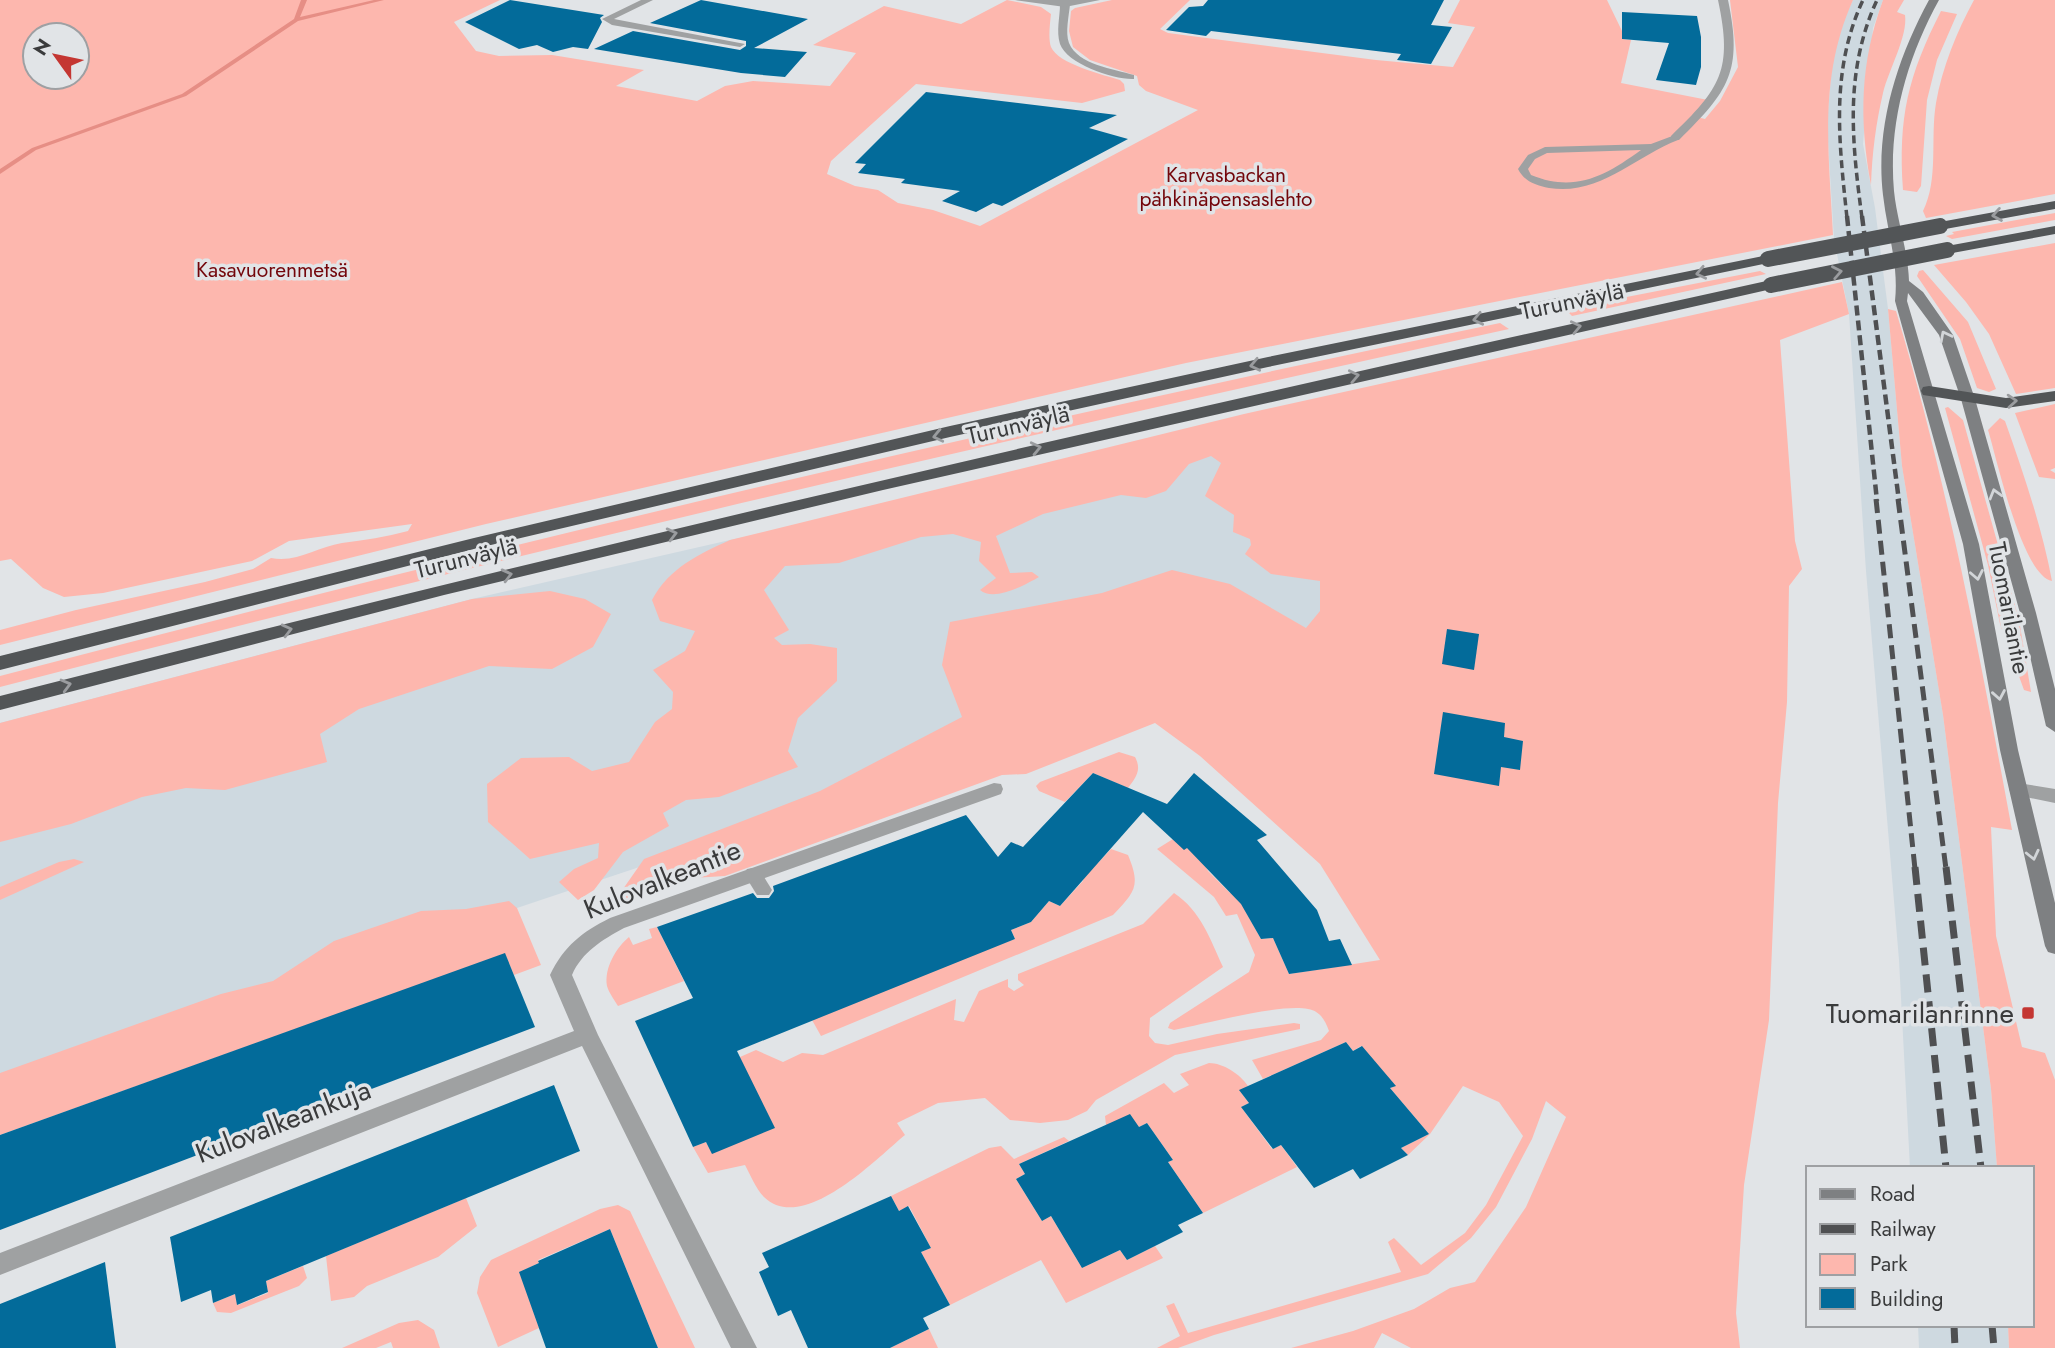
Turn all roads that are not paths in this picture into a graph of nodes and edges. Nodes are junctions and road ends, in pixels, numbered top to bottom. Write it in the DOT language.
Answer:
graph roads {
  1 [pos="648,0"];
  2 [pos="1020,0"];
  3 [pos="1095,0"];
  4 [pos="1723,0"];
  5 [pos="1934,0"];
  6 [pos="1065,4"];
  7 [pos="740,44"];
  8 [pos="1130,77"];
  9 [pos="1675,138"];
  10 [pos="1652,147"];
  11 [pos="2055,205"];
  12 [pos="2055,230"];
  13 [pos="1904,283"];
  14 [pos="1929,391"];
  15 [pos="2055,396"];
  16 [pos="1968,399"];
  17 [pos="0,663"];
  18 [pos="0,703"];
  19 [pos="2055,726"];
  20 [pos="994,789"];
  21 [pos="2018,789"];
  22 [pos="2055,796"];
  23 [pos="2055,946"];
  24 [pos="587,1035"];
  25 [pos="0,1264"];
  26 [pos="744,1348"];
  1 -- 7 [label="street"];
  2 -- 6 [label="street"];
  3 -- 6 [label="street"];
  4 -- 9 [label="street"];
  5 -- 13 [label="main road, Tuomarilantie"];
  6 -- 8 [label="street"];
  9 -- 10 [label="lane"];
  10 -- 10 [label="lane"];
  11 -- 17 [label="highway, Turunväylä, one-way, bridge"];
  18 -- 12 [label="highway, Turunväylä, one-way, bridge"];
  13 -- 14 [label="main road, Tuomarilantie"];
  16 -- 13 [label="main road, Tuomarilantie, one-way"];
  14 -- 16 [label="highway"];
  14 -- 21 [label="main road, Tuomarilantie, one-way"];
  16 -- 15 [label="highway, one-way"];
  19 -- 16 [label="main road, Tuomarilantie, one-way"];
  20 -- 24 [label="street, Kulovalkeantie"];
  21 -- 22 [label="street"];
  21 -- 23 [label="main road, Tuomarilantie, one-way"];
  24 -- 25 [label="street, Kulovalkeankuja"];
  24 -- 26 [label="street, Kulovalkeantie"];
}
